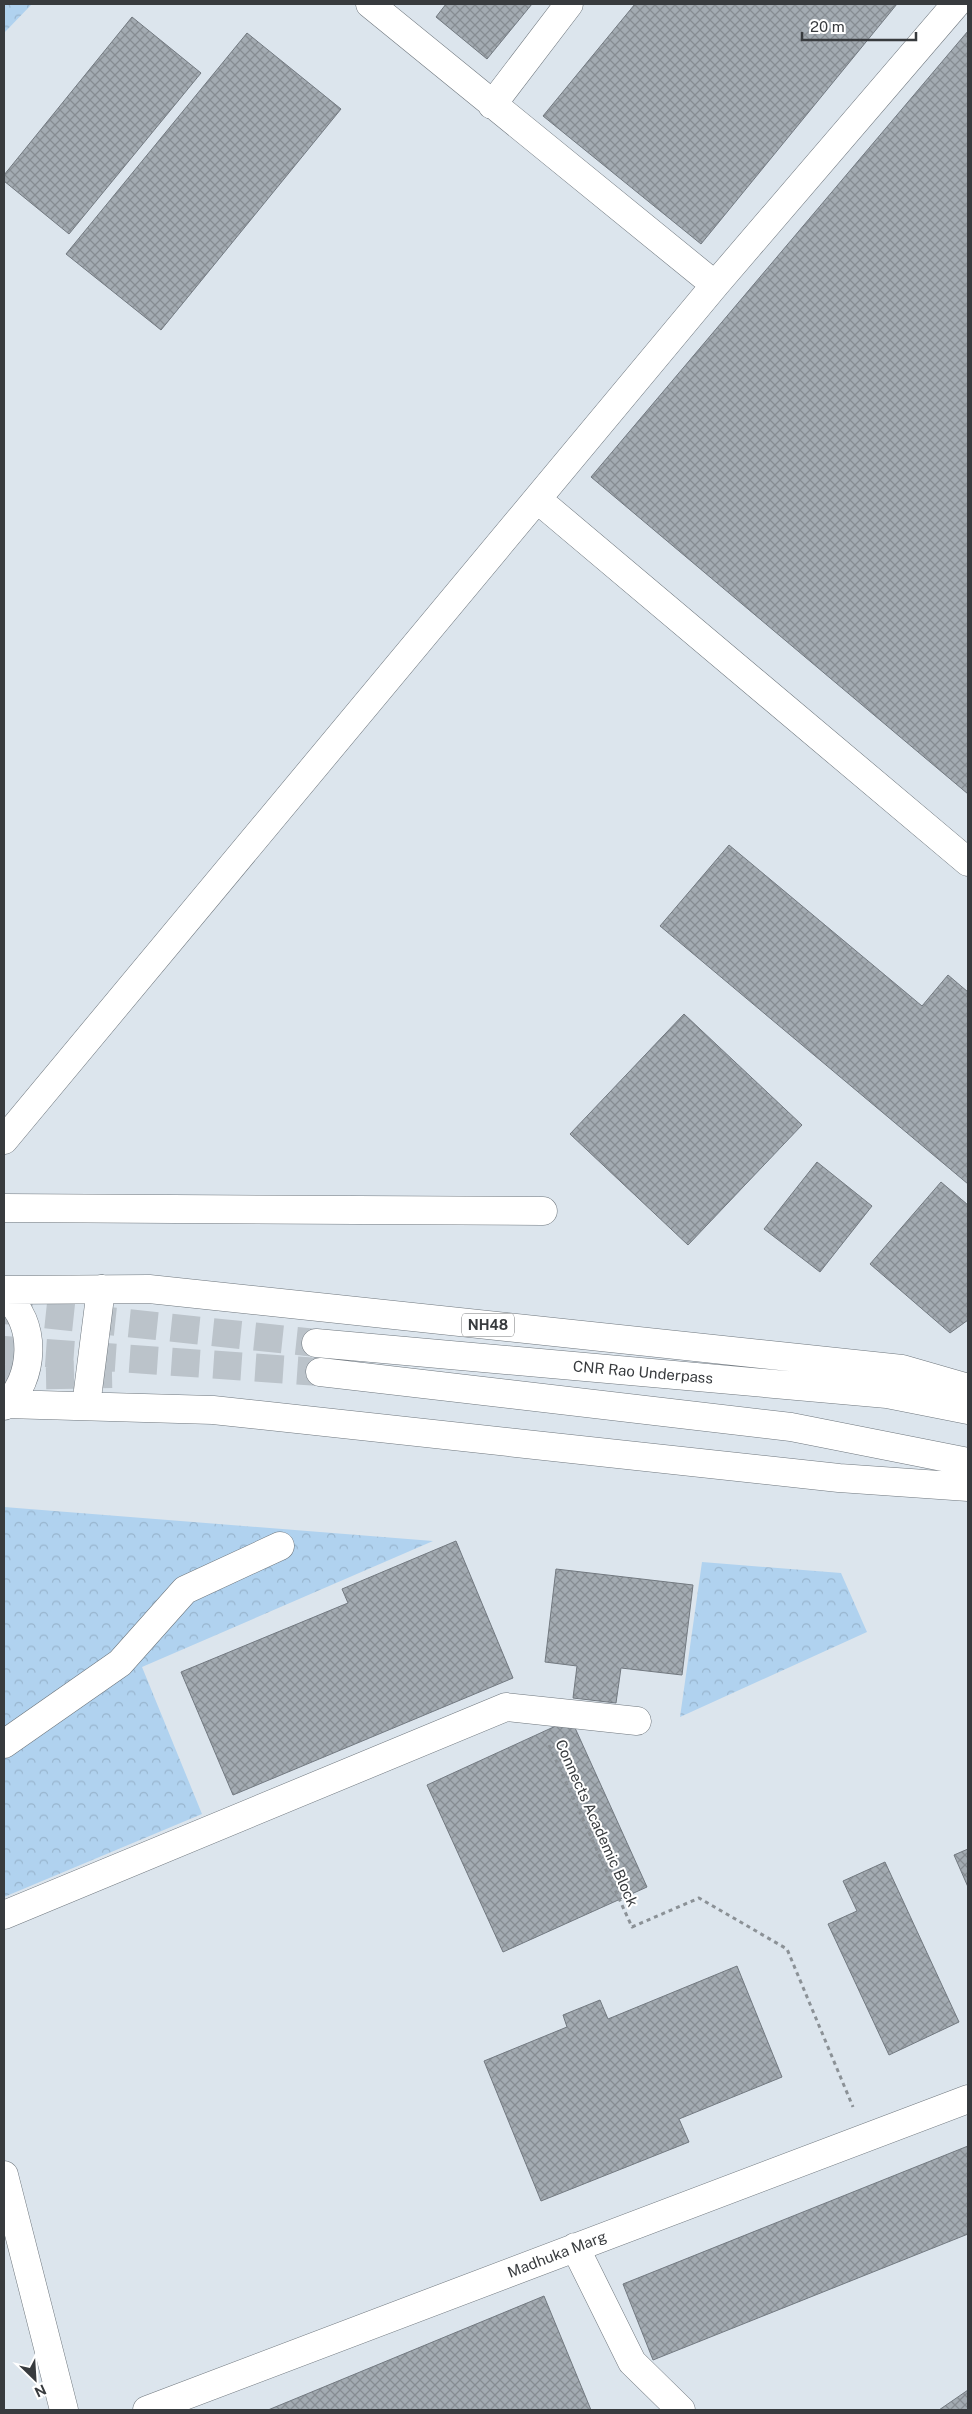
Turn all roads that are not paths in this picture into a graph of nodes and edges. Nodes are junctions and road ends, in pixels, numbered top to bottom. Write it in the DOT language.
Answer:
graph roads {
  1 [pos="370,4"];
  2 [pos="569,4"];
  3 [pos="956,4"];
  4 [pos="492,105"];
  5 [pos="715,285"];
  6 [pos="537,499"];
  7 [pos="968,862"];
  8 [pos="4,1140"];
  9 [pos="4,1208"];
  10 [pos="542,1211"];
  11 [pos="100,1289"];
  12 [pos="4,1290"];
  13 [pos="4,1296"];
  14 [pos="316,1343"];
  15 [pos="320,1372"];
  16 [pos="968,1388"];
  17 [pos="5,1405"];
  18 [pos="86,1406"];
  19 [pos="968,1410"];
  20 [pos="968,1462"];
  21 [pos="968,1487"];
  22 [pos="280,1546"];
  23 [pos="637,1721"];
  24 [pos="4,1744"];
  25 [pos="4,1915"];
  26 [pos="968,2099"];
  27 [pos="4,2175"];
  28 [pos="575,2247"];
  29 [pos="64,2410"];
  30 [pos="147,2410"];
  31 [pos="681,2410"];
  1 -- 4 [label="main road"];
  2 -- 4 [label="main road"];
  3 -- 5 [label="main road"];
  4 -- 5 [label="main road"];
  5 -- 6 [label="main road"];
  6 -- 7 [label="main road"];
  6 -- 8 [label="main road"];
  9 -- 10 [label="main road"];
  11 -- 12 [label="main road, NH48"];
  11 -- 16 [label="main road, NH48"];
  11 -- 18 [label="main road"];
  13 -- 17 [label="main road"];
  14 -- 19 [label="main road, CNR Rao Underpass"];
  15 -- 20 [label="main road"];
  17 -- 18 [label="main road"];
  18 -- 21 [label="main road"];
  22 -- 24 [label="main road"];
  23 -- 25 [label="main road"];
  26 -- 28 [label="main road, Madhuka Marg"];
  27 -- 29 [label="main road"];
  28 -- 30 [label="main road, Madhuka Marg"];
  28 -- 31 [label="main road"];
}
